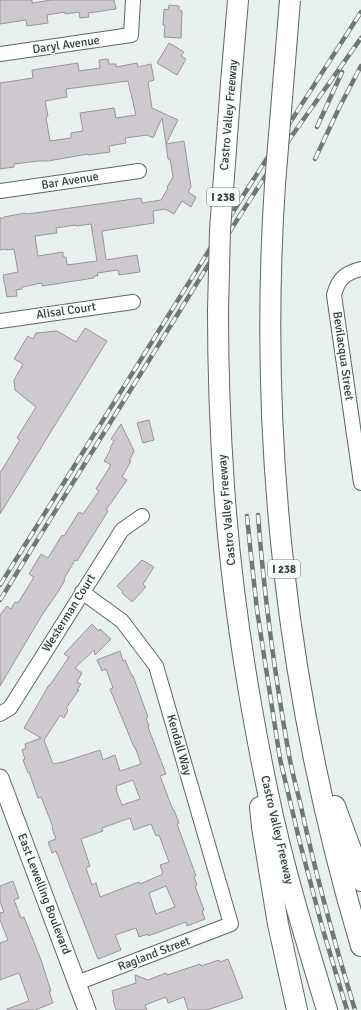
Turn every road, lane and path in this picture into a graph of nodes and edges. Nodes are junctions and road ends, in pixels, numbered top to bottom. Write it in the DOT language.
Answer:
graph roads {
  1 [pos="133,0"];
  2 [pos="238,0"];
  3 [pos="290,0"];
  4 [pos="0,54"];
  5 [pos="139,170"];
  6 [pos="0,192"];
  7 [pos="361,269"];
  8 [pos="132,302"];
  9 [pos="0,320"];
  10 [pos="361,483"];
  11 [pos="142,516"];
  12 [pos="82,592"];
  13 [pos="0,714"];
  14 [pos="308,733"];
  15 [pos="258,744"];
  16 [pos="2,788"];
  17 [pos="361,881"];
  18 [pos="231,924"];
  19 [pos="361,946"];
  20 [pos="77,983"];
  21 [pos="87,1010"];
  22 [pos="297,1010"];
  23 [pos="326,1010"];
  1 -- 4 [label="street, Daryl Avenue"];
  2 -- 15 [label="highway, Castro Valley Freeway / I 238, bridge"];
  3 -- 14 [label="highway, I 238, bridge"];
  5 -- 6 [label="street, Bar Avenue"];
  7 -- 10 [label="street, Bevilacqua Street"];
  8 -- 9 [label="street, Alisal Court"];
  11 -- 12 [label="street, Westerman Court"];
  12 -- 13 [label="street, Westerman Court"];
  12 -- 18 [label="street, Kendall Way"];
  14 -- 17 [label="highway"];
  14 -- 19 [label="highway, I 238"];
  15 -- 22 [label="highway"];
  15 -- 23 [label="highway, Castro Valley Freeway / I 238"];
  16 -- 20 [label="main road, East Lewelling Boulevard"];
  18 -- 20 [label="street, Ragland Street"];
  20 -- 21 [label="main road, East Lewelling Boulevard"];
}
